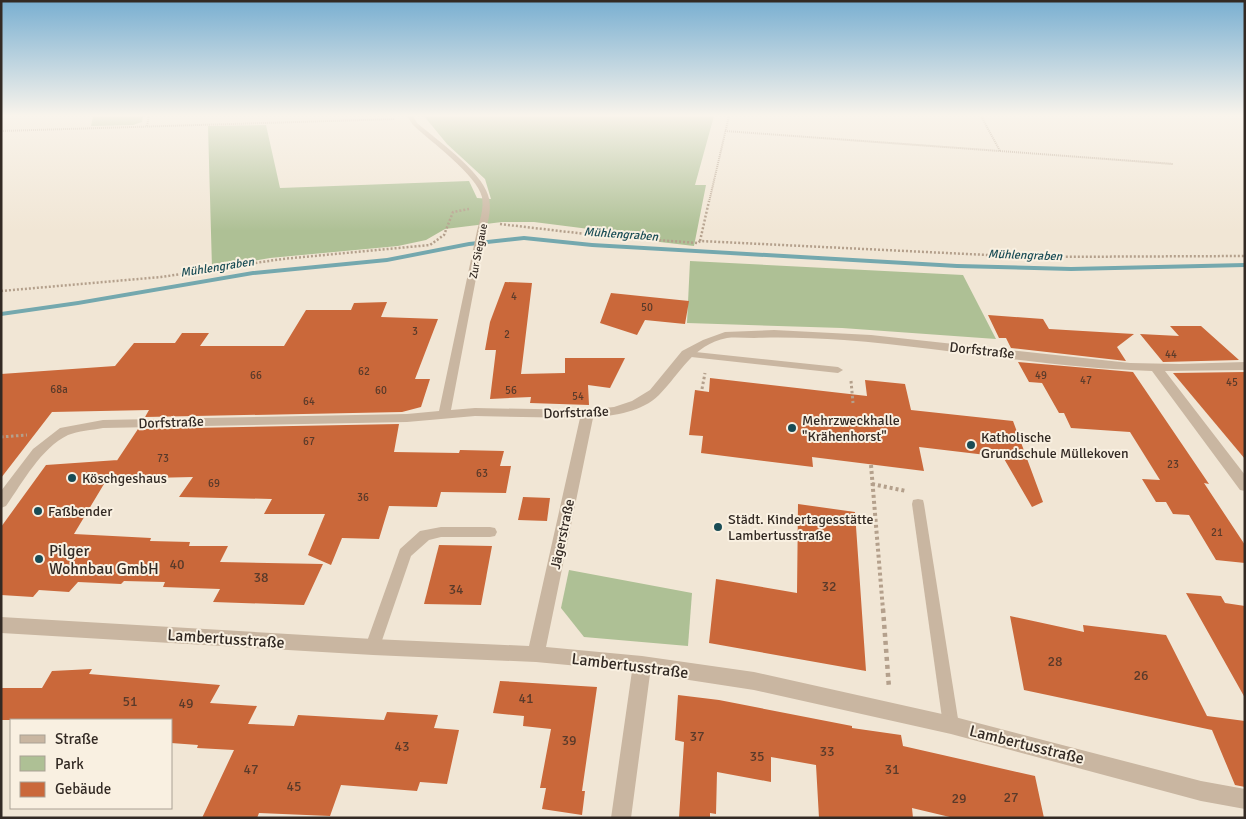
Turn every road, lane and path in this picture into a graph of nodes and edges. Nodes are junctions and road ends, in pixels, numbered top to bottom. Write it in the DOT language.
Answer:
graph roads {
  1 [pos="448,154"];
  2 [pos="720,154"];
  3 [pos="1043,154"];
  4 [pos="1172,164"];
  5 [pos="486,208"];
  6 [pos="484,219"];
  7 [pos="481,230"];
  8 [pos="700,241"];
  9 [pos="1245,256"];
  10 [pos="1,291"];
  11 [pos="686,354"];
  12 [pos="1245,366"];
  13 [pos="1156,368"];
  14 [pos="838,370"];
  15 [pos="588,414"];
  16 [pos="444,415"];
  17 [pos="32,434"];
  18 [pos="1,437"];
  19 [pos="871,465"];
  20 [pos="872,484"];
  21 [pos="1245,486"];
  22 [pos="1,502"];
  23 [pos="918,504"];
  24 [pos="490,532"];
  25 [pos="1,625"];
  26 [pos="373,647"];
  27 [pos="536,654"];
  28 [pos="642,664"];
  29 [pos="892,713"];
  30 [pos="951,725"];
  31 [pos="1245,799"];
  32 [pos="621,818"];
  1 -- 5 [label="lane, Zur Siegaue"];
  2 -- 8 [label="path"];
  3 -- 4 [label="path"];
  5 -- 6 [label="lane, Zur Siegaue"];
  5 -- 10 [label="path"];
  6 -- 7 [label="lane, Zur Siegaue"];
  6 -- 8 [label="path"];
  7 -- 16 [label="street, Zur Siegaue"];
  8 -- 9 [label="path"];
  11 -- 13 [label="street, Dorfstraße"];
  11 -- 14 [label="lane"];
  11 -- 15 [label="street, Dorfstraße"];
  12 -- 13 [label="street, Dorfstraße"];
  13 -- 21 [label="street"];
  15 -- 16 [label="street, Dorfstraße"];
  15 -- 27 [label="street, Jägerstraße"];
  16 -- 22 [label="street, Dorfstraße"];
  17 -- 18 [label="path"];
  19 -- 20 [label="path"];
  20 -- 23 [label="path"];
  20 -- 29 [label="path"];
  23 -- 30 [label="lane"];
  24 -- 26 [label="lane"];
  25 -- 26 [label="street, Lambertusstraße"];
  26 -- 27 [label="street, Lambertusstraße"];
  27 -- 28 [label="street, Lambertusstraße"];
  28 -- 29 [label="street, Lambertusstraße"];
  28 -- 32 [label="street"];
  29 -- 30 [label="street, Lambertusstraße"];
  30 -- 31 [label="street, Lambertusstraße"];
}
